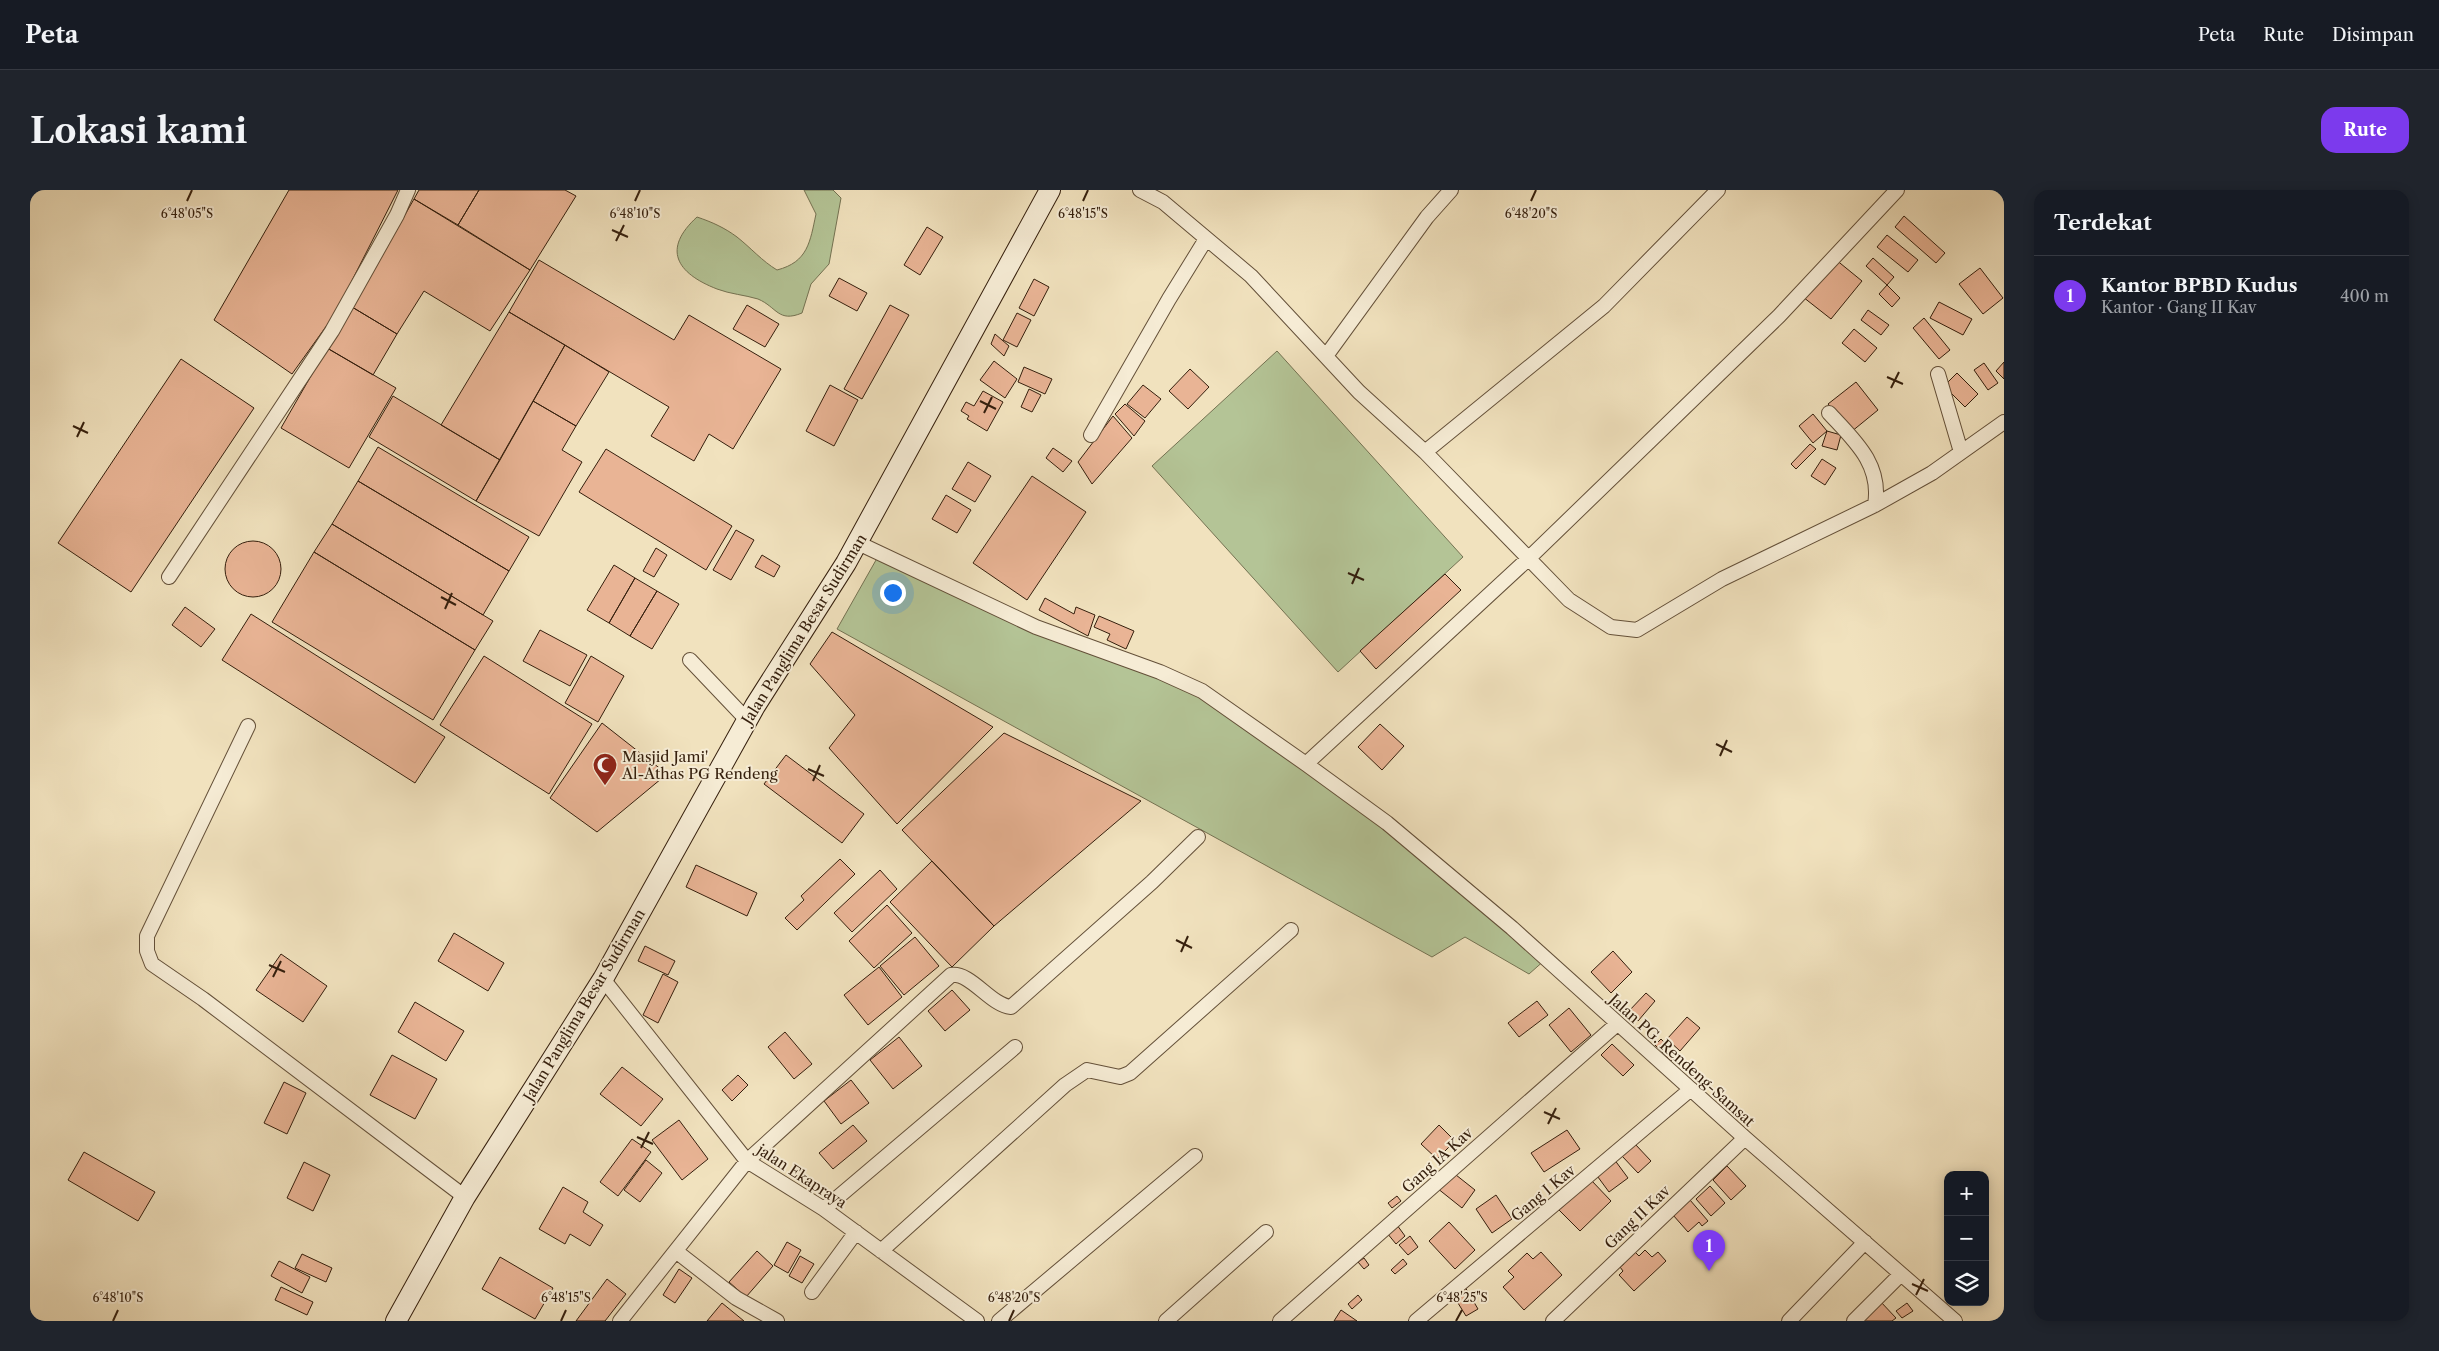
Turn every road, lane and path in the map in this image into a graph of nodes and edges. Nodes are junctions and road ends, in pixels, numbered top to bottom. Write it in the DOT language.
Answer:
graph roads {
  1 [pos="408,190"];
  2 [pos="1050,190"];
  3 [pos="1140,190"];
  4 [pos="1451,190"];
  5 [pos="1718,190"];
  6 [pos="1893,191"];
  7 [pos="1206,239"];
  8 [pos="1326,356"];
  9 [pos="1938,374"];
  10 [pos="1829,413"];
  11 [pos="2004,422"];
  12 [pos="1091,434"];
  13 [pos="1425,452"];
  14 [pos="1962,452"];
  15 [pos="1875,505"];
  16 [pos="858,542"];
  17 [pos="1529,558"];
  18 [pos="169,577"];
  19 [pos="690,660"];
  20 [pos="747,720"];
  21 [pos="248,726"];
  22 [pos="1306,764"];
  23 [pos="1198,836"];
  24 [pos="1291,930"];
  25 [pos="603,980"];
  26 [pos="1617,1024"];
  27 [pos="1015,1047"];
  28 [pos="1691,1089"];
  29 [pos="1745,1138"];
  30 [pos="1194,1156"];
  31 [pos="747,1161"];
  32 [pos="465,1197"];
  33 [pos="824,1209"];
  34 [pos="856,1232"];
  35 [pos="1266,1232"];
  36 [pos="1865,1242"];
  37 [pos="881,1251"];
  38 [pos="677,1252"];
  39 [pos="1900,1274"];
  40 [pos="812,1292"];
  41 [pos="1952,1320"];
  42 [pos="396,1321"];
  43 [pos="620,1321"];
  44 [pos="777,1321"];
  45 [pos="977,1321"];
  46 [pos="999,1321"];
  47 [pos="1166,1321"];
  48 [pos="1280,1321"];
  49 [pos="1416,1321"];
  50 [pos="1553,1321"];
  51 [pos="1789,1321"];
  52 [pos="1854,1321"];
  1 -- 18 [label="street"];
  2 -- 16 [label="main road, Jalan Panglima Besar Sudirman"];
  3 -- 7 [label="street"];
  4 -- 8 [label="street"];
  5 -- 13 [label="street"];
  6 -- 17 [label="street"];
  7 -- 8 [label="street"];
  7 -- 12 [label="street"];
  8 -- 13 [label="street"];
  9 -- 14 [label="street"];
  10 -- 15 [label="street"];
  11 -- 14 [label="street"];
  13 -- 17 [label="street"];
  14 -- 15 [label="street"];
  15 -- 17 [label="street"];
  16 -- 20 [label="main road, Jalan Panglima Besar Sudirman"];
  16 -- 22 [label="street, Jalan PG. Rendeng-Samsat"];
  17 -- 22 [label="street"];
  19 -- 20 [label="street"];
  20 -- 25 [label="main road, Jalan Panglima Besar Sudirman"];
  21 -- 32 [label="street"];
  22 -- 26 [label="street, Jalan PG. Rendeng-Samsat"];
  23 -- 31 [label="street"];
  24 -- 37 [label="street"];
  25 -- 31 [label="street, jalan Ekapraya"];
  25 -- 32 [label="main road, Jalan Panglima Besar Sudirman"];
  26 -- 28 [label="street, Jalan PG. Rendeng-Samsat"];
  26 -- 48 [label="street, Gang IA Kav"];
  27 -- 33 [label="street"];
  28 -- 29 [label="street, Jalan PG. Rendeng-Samsat"];
  28 -- 49 [label="street, Gang I Kav"];
  29 -- 36 [label="street, Jalan PG. Rendeng-Samsat"];
  29 -- 50 [label="street, Gang II Kav"];
  30 -- 46 [label="street"];
  31 -- 33 [label="street, jalan Ekapraya"];
  31 -- 38 [label="street"];
  32 -- 42 [label="main road, Jalan Panglima Besar Sudirman"];
  33 -- 34 [label="street, jalan Ekapraya"];
  34 -- 37 [label="street, jalan Ekapraya"];
  34 -- 40 [label="street"];
  35 -- 47 [label="street"];
  36 -- 39 [label="street, Jalan PG. Rendeng-Samsat"];
  36 -- 51 [label="street"];
  37 -- 45 [label="street, jalan Ekapraya"];
  38 -- 43 [label="street"];
  38 -- 44 [label="street"];
  39 -- 41 [label="street, Jalan PG. Rendeng-Samsat"];
  39 -- 52 [label="street"];
}
